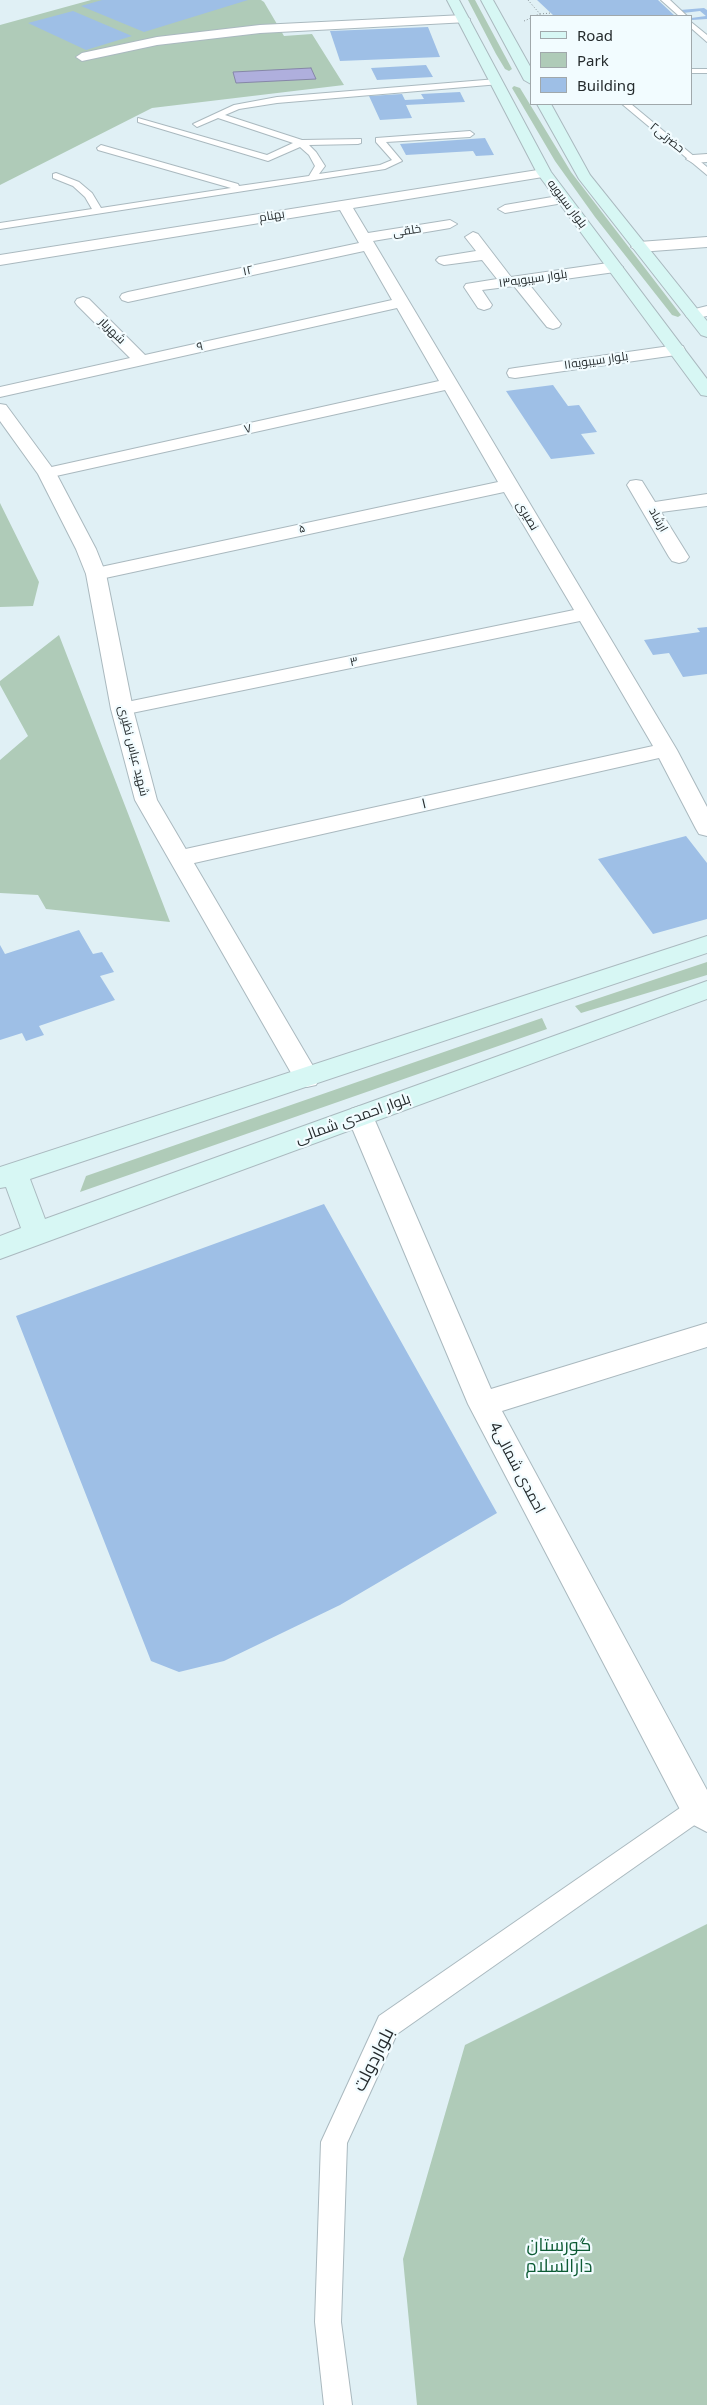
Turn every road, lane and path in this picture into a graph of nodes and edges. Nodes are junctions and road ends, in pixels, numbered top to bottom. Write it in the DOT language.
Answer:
graph roads {
  1 [pos="453,0"];
  2 [pos="488,0"];
  3 [pos="528,0"];
  4 [pos="665,0"];
  5 [pos="551,13"];
  6 [pos="540,14"];
  7 [pos="537,15"];
  8 [pos="544,15"];
  9 [pos="682,15"];
  10 [pos="464,19"];
  11 [pos="707,23"];
  12 [pos="692,26"];
  13 [pos="707,40"];
  14 [pos="82,57"];
  15 [pos="692,71"];
  16 [pos="707,71"];
  17 [pos="530,77"];
  18 [pos="497,82"];
  19 [pos="545,105"];
  20 [pos="627,105"];
  21 [pos="216,115"];
  22 [pos="141,120"];
  23 [pos="197,124"];
  24 [pos="470,134"];
  25 [pos="358,140"];
  26 [pos="301,143"];
  27 [pos="101,148"];
  28 [pos="700,159"];
  29 [pos="707,172"];
  30 [pos="544,173"];
  31 [pos="56,176"];
  32 [pos="313,176"];
  33 [pos="240,188"];
  34 [pos="564,199"];
  35 [pos="344,205"];
  36 [pos="505,209"];
  37 [pos="98,211"];
  38 [pos="450,224"];
  39 [pos="0,226"];
  40 [pos="472,237"];
  41 [pos="365,242"];
  42 [pos="707,242"];
  43 [pos="639,247"];
  44 [pos="485,254"];
  45 [pos="0,260"];
  46 [pos="444,260"];
  47 [pos="615,267"];
  48 [pos="513,282"];
  49 [pos="128,297"];
  50 [pos="84,302"];
  51 [pos="400,303"];
  52 [pos="484,305"];
  53 [pos="700,313"];
  54 [pos="553,324"];
  55 [pos="706,331"];
  56 [pos="666,336"];
  57 [pos="677,350"];
  58 [pos="141,360"];
  59 [pos="515,373"];
  60 [pos="448,384"];
  61 [pos="707,391"];
  62 [pos="0,392"];
  63 [pos="0,409"];
  64 [pos="48,473"];
  65 [pos="509,485"];
  66 [pos="636,485"];
  67 [pos="707,500"];
  68 [pos="651,508"];
  69 [pos="679,557"];
  70 [pos="96,574"];
  71 [pos="585,614"];
  72 [pos="122,709"];
  73 [pos="666,750"];
  74 [pos="707,829"];
  75 [pos="181,858"];
  76 [pos="707,944"];
  77 [pos="707,990"];
  78 [pos="307,1078"];
  79 [pos="360,1116"];
  80 [pos="7,1176"];
  81 [pos="36,1233"];
  82 [pos="0,1248"];
  83 [pos="707,1335"];
  84 [pos="483,1404"];
  85 [pos="703,1811"];
  86 [pos="338,2405"];
  1 -- 10 [label="main road, بلوار سیبویه"];
  2 -- 17 [label="main road"];
  3 -- 6 [label="path"];
  4 -- 9 [label="lane"];
  5 -- 6 [label="path"];
  6 -- 7 [label="path"];
  6 -- 8 [label="path"];
  10 -- 14 [label="street"];
  10 -- 18 [label="main road, بلوار سیبویه"];
  11 -- 12 [label="lane"];
  12 -- 13 [label="lane"];
  15 -- 16 [label="lane"];
  17 -- 18 [label="main road"];
  18 -- 21 [label="lane"];
  18 -- 30 [label="main road, بلوار سیبویه"];
  19 -- 43 [label="main road"];
  20 -- 28 [label="lane, حضرتی۲"];
  21 -- 23 [label="lane"];
  21 -- 26 [label="lane"];
  22 -- 26 [label="lane"];
  24 -- 32 [label="lane"];
  25 -- 26 [label="lane"];
  26 -- 32 [label="lane"];
  27 -- 33 [label="lane"];
  28 -- 29 [label="lane, حضرتی۲"];
  30 -- 34 [label="main road, بلوار سیبویه"];
  30 -- 35 [label="street, بهنام"];
  31 -- 37 [label="lane"];
  32 -- 33 [label="lane"];
  33 -- 37 [label="lane"];
  34 -- 36 [label="street"];
  34 -- 47 [label="main road, بلوار سیبویه"];
  35 -- 41 [label="street, نصیری"];
  35 -- 45 [label="street, بهنام"];
  37 -- 39 [label="lane"];
  38 -- 41 [label="street, خلقی"];
  40 -- 44 [label="street"];
  41 -- 49 [label="street, ۱۲"];
  41 -- 51 [label="street, نصیری"];
  42 -- 43 [label="street"];
  43 -- 53 [label="main road"];
  44 -- 46 [label="street"];
  44 -- 48 [label="street"];
  47 -- 48 [label="street, بلوار سیبویه۱۳"];
  47 -- 56 [label="main road, بلوار سیبویه"];
  48 -- 52 [label="street, بلوار سیبویه۱۳"];
  48 -- 54 [label="street"];
  50 -- 58 [label="street, شهریار"];
  51 -- 58 [label="street, ۹"];
  51 -- 60 [label="street, نصیری"];
  53 -- 55 [label="main road"];
  55 -- 56 [label="main road"];
  56 -- 57 [label="main road, بلوار سیبویه"];
  57 -- 59 [label="street, بلوار سیبویه۱۱"];
  57 -- 61 [label="main road, بلوار سیبویه"];
  58 -- 62 [label="street, ۹"];
  60 -- 64 [label="street, ۷"];
  60 -- 65 [label="street, نصیری"];
  63 -- 64 [label="street, شهید عباس نظیری"];
  64 -- 70 [label="street, شهید عباس نظیری"];
  65 -- 70 [label="street, ۵"];
  65 -- 71 [label="street, نصیری"];
  66 -- 68 [label="street, ارشاد"];
  67 -- 68 [label="street"];
  68 -- 69 [label="street, ارشاد"];
  70 -- 72 [label="street, شهید عباس نظیری"];
  71 -- 72 [label="street, ۳"];
  71 -- 73 [label="street, نصیری"];
  72 -- 75 [label="street, شهید عباس نظیری"];
  73 -- 74 [label="street, نصیری"];
  73 -- 75 [label="street, ۱"];
  75 -- 78 [label="street, شهید عباس نظیری"];
  76 -- 78 [label="main road"];
  77 -- 79 [label="main road, بلوار احمدی شمالی"];
  78 -- 80 [label="main road"];
  79 -- 81 [label="main road, بلوار احمدی شمالی"];
  79 -- 84 [label="street, 4احمدی شمالی"];
  80 -- 81 [label="main road"];
  81 -- 82 [label="main road, بلوار احمدی شمالی"];
  83 -- 84 [label="street"];
  84 -- 85 [label="street, 4احمدی شمالی"];
  85 -- 86 [label="lane, بلواردولت"];
}
